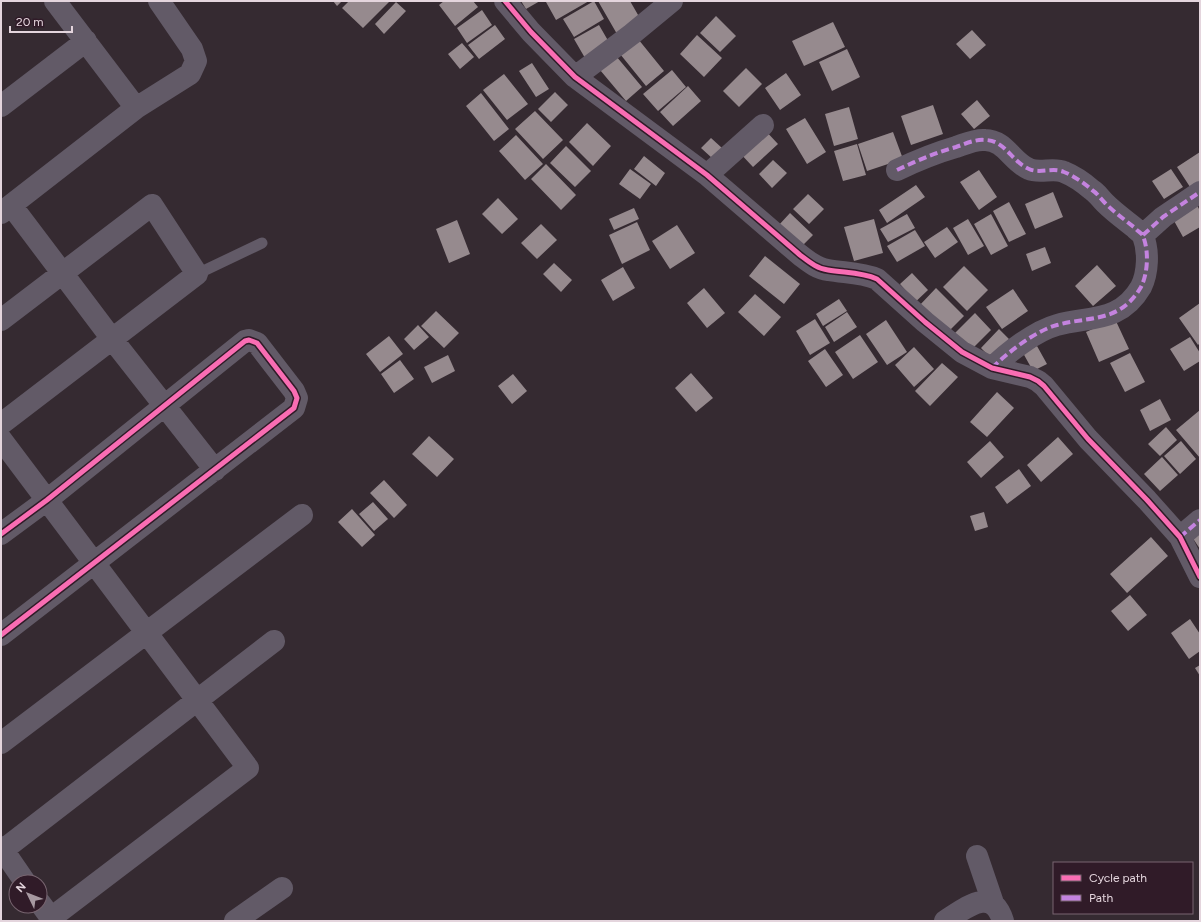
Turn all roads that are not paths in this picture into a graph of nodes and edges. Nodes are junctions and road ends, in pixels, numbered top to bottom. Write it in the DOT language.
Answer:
graph roads {
  1 [pos="55,1"];
  2 [pos="159,1"];
  3 [pos="505,1"];
  4 [pos="672,1"];
  5 [pos="86,41"];
  6 [pos="576,77"];
  7 [pos="1,106"];
  8 [pos="136,108"];
  9 [pos="763,126"];
  10 [pos="897,170"];
  11 [pos="707,175"];
  12 [pos="1200,192"];
  13 [pos="6,209"];
  14 [pos="1143,235"];
  15 [pos="262,242"];
  16 [pos="62,273"];
  17 [pos="197,274"];
  18 [pos="1,320"];
  19 [pos="112,339"];
  20 [pos="992,368"];
  21 [pos="164,405"];
  22 [pos="1,424"];
  23 [pos="1,440"];
  24 [pos="215,470"];
  25 [pos="46,500"];
  26 [pos="302,515"];
  27 [pos="1200,520"];
  28 [pos="1,534"];
  29 [pos="1180,537"];
  30 [pos="94,563"];
  31 [pos="1200,577"];
  32 [pos="146,633"];
  33 [pos="1,635"];
  34 [pos="274,641"];
  35 [pos="197,700"];
  36 [pos="1,744"];
  37 [pos="2,849"];
  38 [pos="978,856"];
  39 [pos="20,874"];
  40 [pos="282,888"];
  41 [pos="998,912"];
  42 [pos="48,914"];
  43 [pos="240,919"];
  44 [pos="945,921"];
  1 -- 5 [label="street"];
  2 -- 8 [label="street"];
  3 -- 6 [label="street"];
  4 -- 6 [label="street"];
  5 -- 7 [label="street"];
  5 -- 8 [label="street"];
  6 -- 11 [label="street"];
  8 -- 13 [label="street"];
  9 -- 11 [label="street"];
  10 -- 14 [label="street"];
  11 -- 20 [label="street"];
  12 -- 14 [label="street"];
  13 -- 16 [label="street"];
  14 -- 20 [label="street"];
  15 -- 17 [label="lane"];
  16 -- 17 [label="street"];
  16 -- 18 [label="street"];
  16 -- 19 [label="street"];
  17 -- 19 [label="street"];
  19 -- 21 [label="street"];
  19 -- 22 [label="street"];
  20 -- 29 [label="street"];
  21 -- 24 [label="street"];
  21 -- 24 [label="street"];
  21 -- 25 [label="street"];
  23 -- 25 [label="street"];
  24 -- 30 [label="street"];
  25 -- 28 [label="street"];
  25 -- 30 [label="street"];
  26 -- 32 [label="street"];
  27 -- 29 [label="street"];
  29 -- 31 [label="street"];
  30 -- 32 [label="street"];
  30 -- 33 [label="street"];
  32 -- 35 [label="street"];
  32 -- 36 [label="street"];
  34 -- 35 [label="street"];
  35 -- 37 [label="street"];
  35 -- 42 [label="street"];
  37 -- 39 [label="street"];
  38 -- 41 [label="street"];
  40 -- 43 [label="street"];
  41 -- 44 [label="street"];
}
